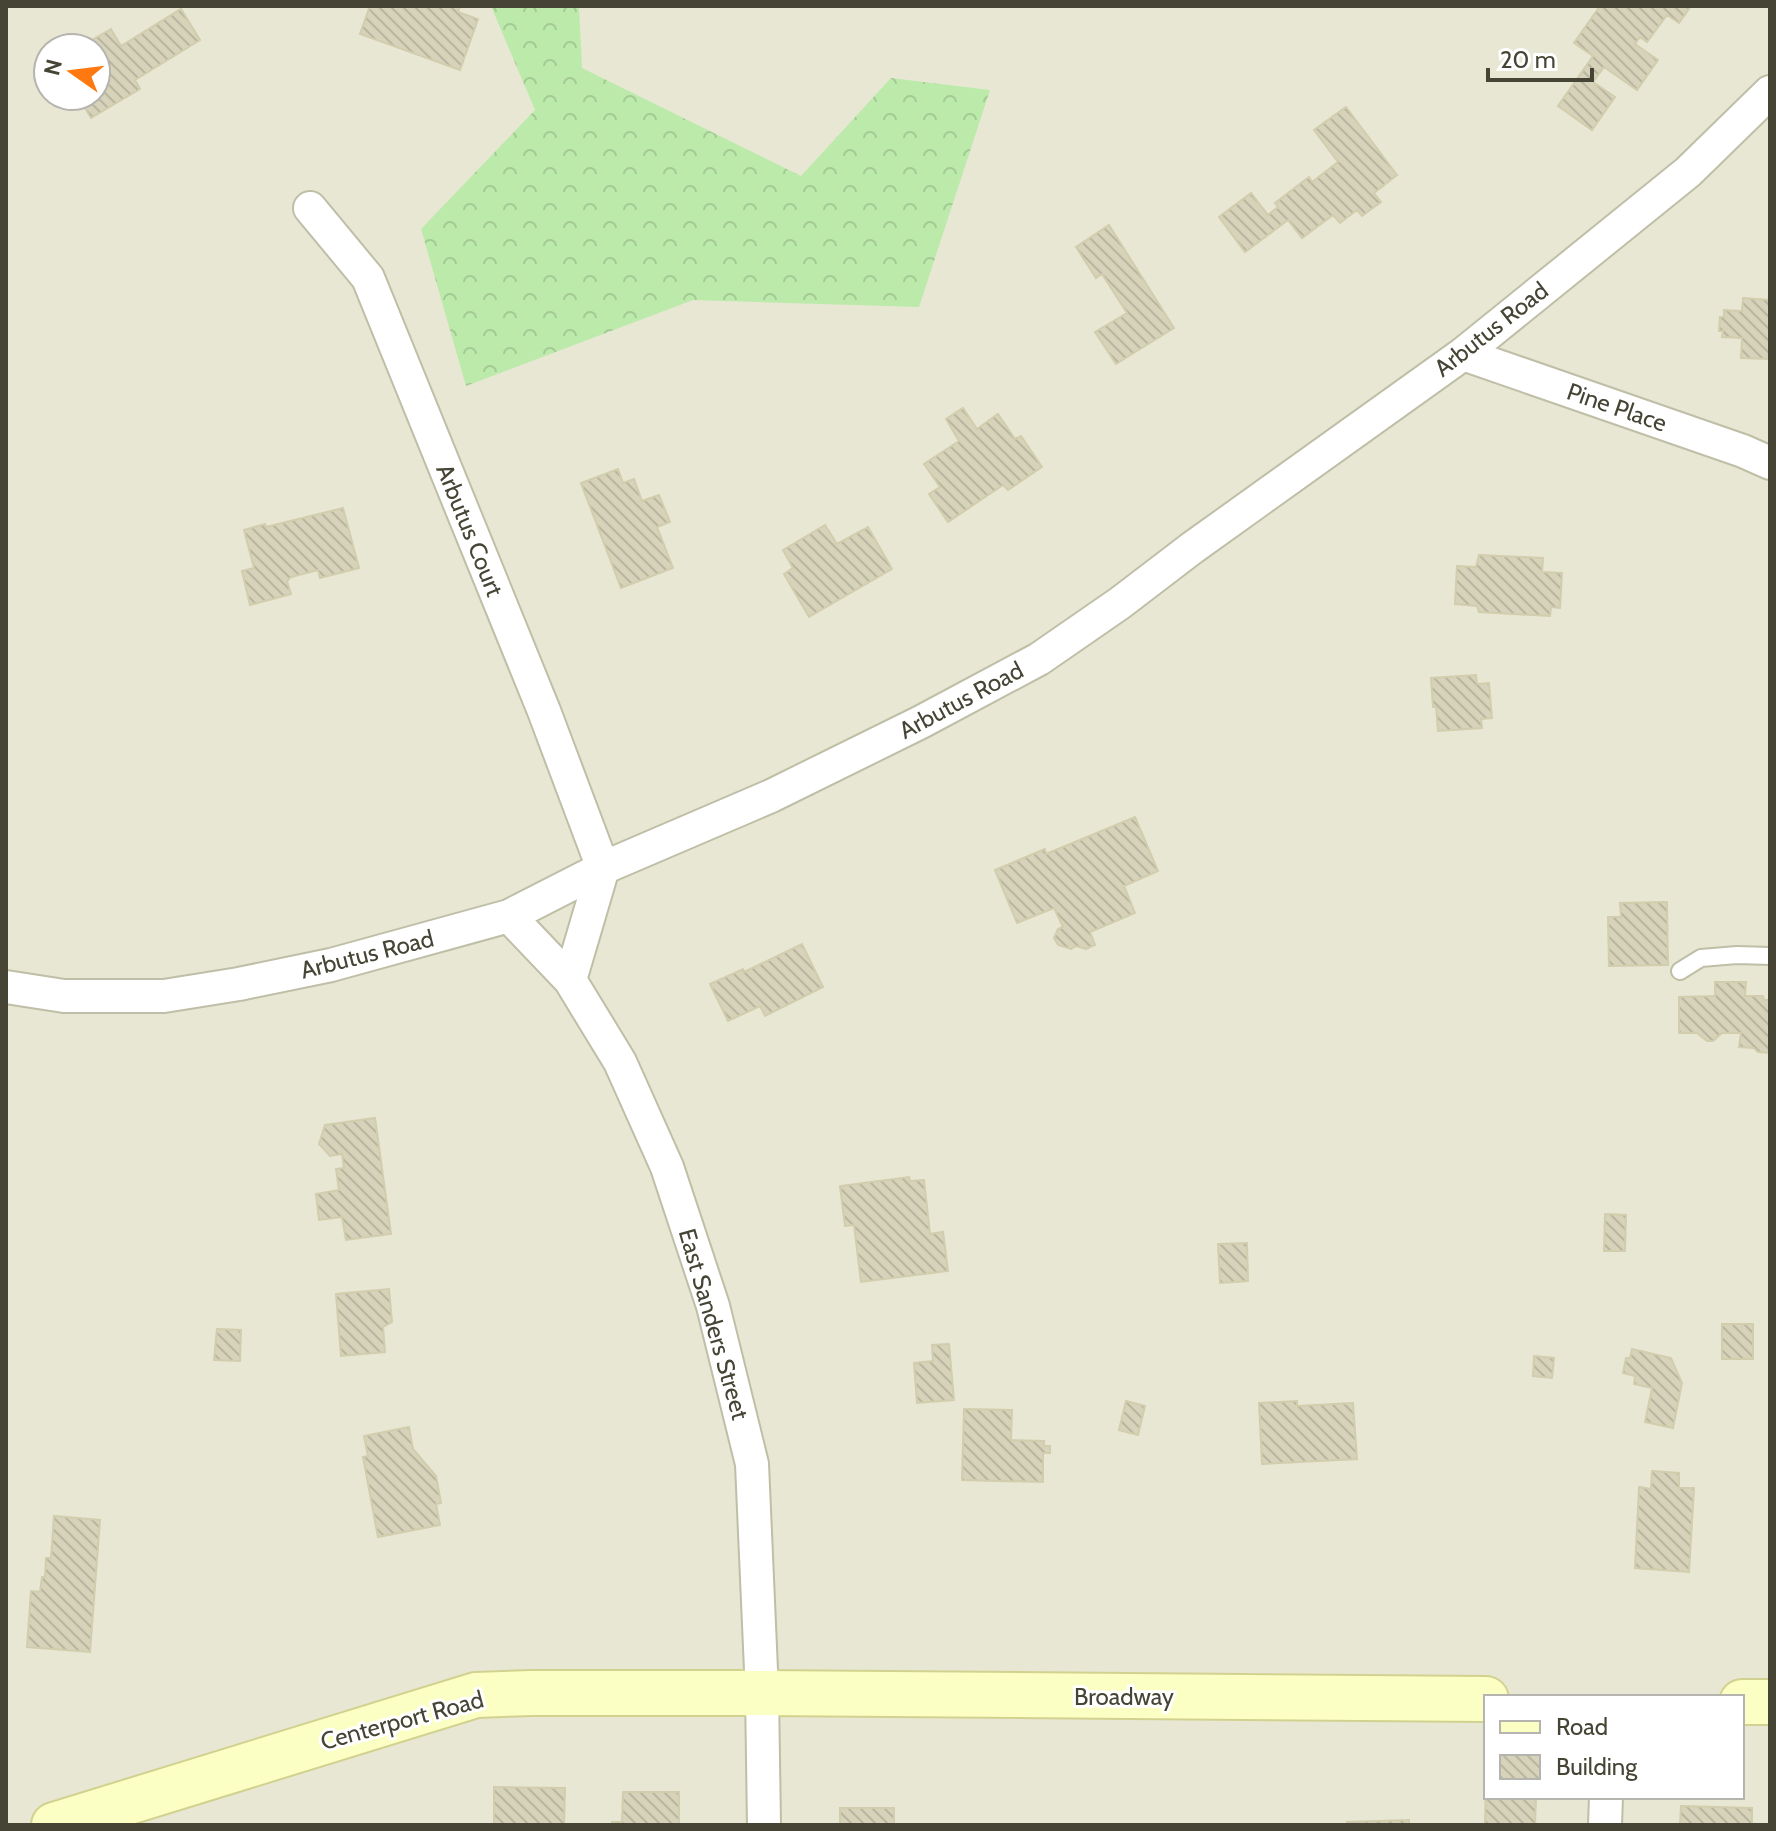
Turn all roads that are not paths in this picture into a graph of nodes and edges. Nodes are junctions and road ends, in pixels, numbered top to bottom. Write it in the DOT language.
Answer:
graph roads {
  1 [pos="1770,92"];
  2 [pos="310,208"];
  3 [pos="1463,354"];
  4 [pos="1770,463"];
  5 [pos="603,868"];
  6 [pos="509,916"];
  7 [pos="1770,956"];
  8 [pos="1680,971"];
  9 [pos="570,980"];
  10 [pos="6,987"];
  11 [pos="762,1693"];
  12 [pos="1484,1699"];
  13 [pos="1744,1702"];
  14 [pos="1770,1702"];
  15 [pos="1606,1799"];
  16 [pos="54,1825"];
  17 [pos="764,1825"];
  18 [pos="1605,1825"];
  1 -- 3 [label="street, Arbutus Road"];
  2 -- 5 [label="street, Arbutus Court"];
  3 -- 4 [label="street, Pine Place"];
  3 -- 5 [label="street, Arbutus Road"];
  5 -- 6 [label="street, Arbutus Road"];
  5 -- 9 [label="street"];
  6 -- 9 [label="street, East Sanders Street"];
  6 -- 10 [label="street, Arbutus Road"];
  7 -- 8 [label="lane"];
  9 -- 11 [label="street, East Sanders Street"];
  11 -- 12 [label="main road, Broadway"];
  11 -- 16 [label="main road, Centerport Road"];
  11 -- 17 [label="street, East Sanders Street"];
  13 -- 14 [label="main road"];
  15 -- 18 [label="street"];
}
